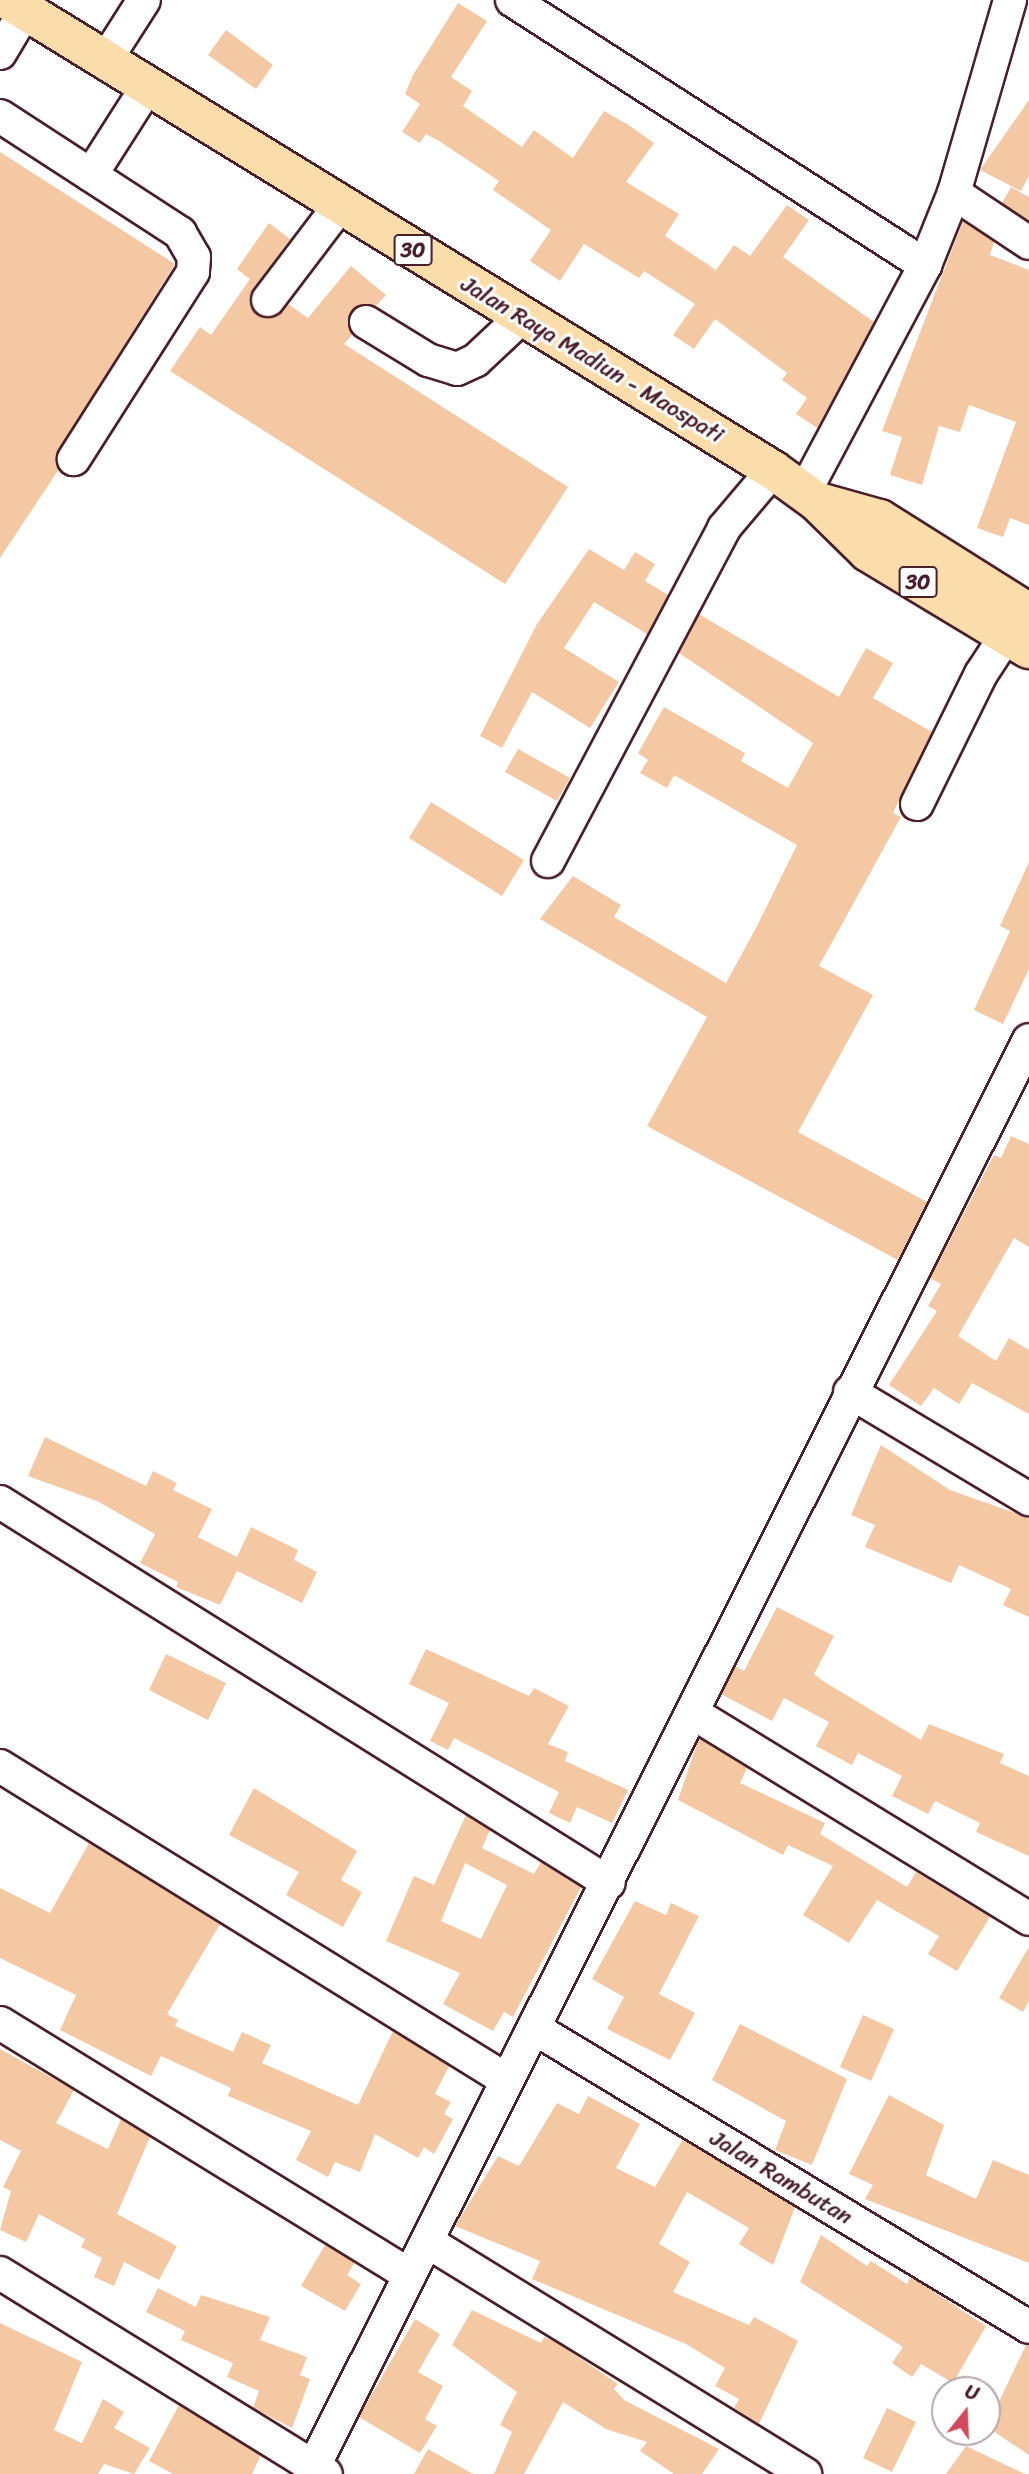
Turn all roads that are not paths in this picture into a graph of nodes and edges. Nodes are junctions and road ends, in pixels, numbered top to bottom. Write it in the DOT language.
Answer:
graph roads {
  1 [pos="144,0"];
  2 [pos="512,0"];
  3 [pos="1010,0"];
  4 [pos="16,6"];
  5 [pos="0,53"];
  6 [pos="105,61"];
  7 [pos="147,87"];
  8 [pos="0,116"];
  9 [pos="91,175"];
  10 [pos="954,193"];
  11 [pos="340,205"];
  12 [pos="1029,243"];
  13 [pos="925,265"];
  14 [pos="268,300"];
  15 [pos="523,316"];
  16 [pos="366,323"];
  17 [pos="74,459"];
  18 [pos="773,470"];
  19 [pos="811,497"];
  20 [pos="1022,626"];
  21 [pos="917,804"];
  22 [pos="548,861"];
  23 [pos="1029,1040"];
  24 [pos="1019,1086"];
  25 [pos="850,1392"];
  26 [pos="1029,1499"];
  27 [pos="0,1502"];
  28 [pos="694,1713"];
  29 [pos="0,1766"];
  30 [pos="609,1883"];
  31 [pos="1029,1919"];
  32 [pos="0,2023"];
  33 [pos="534,2028"];
  34 [pos="505,2079"];
  35 [pos="428,2242"];
  36 [pos="0,2273"];
  37 [pos="410,2275"];
  38 [pos="1029,2327"];
  39 [pos="317,2472"];
  40 [pos="805,2474"];
  1 -- 6 [label="street"];
  2 -- 13 [label="street"];
  3 -- 10 [label="street"];
  4 -- 5 [label="street"];
  4 -- 6 [label="highway, Jalan Raya Madiun - Maospati / 30"];
  6 -- 7 [label="highway, Jalan Raya Madiun - Maospati / 30"];
  7 -- 9 [label="street"];
  7 -- 11 [label="highway, Jalan Raya Madiun - Maospati / 30"];
  8 -- 9 [label="street"];
  9 -- 17 [label="street"];
  10 -- 12 [label="street"];
  10 -- 13 [label="street"];
  11 -- 14 [label="street"];
  11 -- 15 [label="highway, Jalan Raya Madiun - Maospati / 30"];
  13 -- 19 [label="street"];
  15 -- 16 [label="street"];
  15 -- 18 [label="highway, Jalan Raya Madiun - Maospati / 30"];
  18 -- 19 [label="highway, Jalan Raya Madiun - Maospati / 30"];
  18 -- 22 [label="street"];
  19 -- 20 [label="highway, Jalan Raya Madiun - Maospati / 30"];
  20 -- 21 [label="street"];
  23 -- 24 [label="street"];
  24 -- 25 [label="street"];
  25 -- 26 [label="street"];
  25 -- 28 [label="street"];
  27 -- 30 [label="street"];
  28 -- 30 [label="street"];
  28 -- 31 [label="street"];
  29 -- 34 [label="street"];
  30 -- 33 [label="street"];
  32 -- 37 [label="street"];
  33 -- 34 [label="street"];
  33 -- 38 [label="street, Jalan Rambutan"];
  34 -- 35 [label="street"];
  35 -- 37 [label="street"];
  35 -- 40 [label="street"];
  36 -- 39 [label="street"];
  37 -- 39 [label="street"];
}
